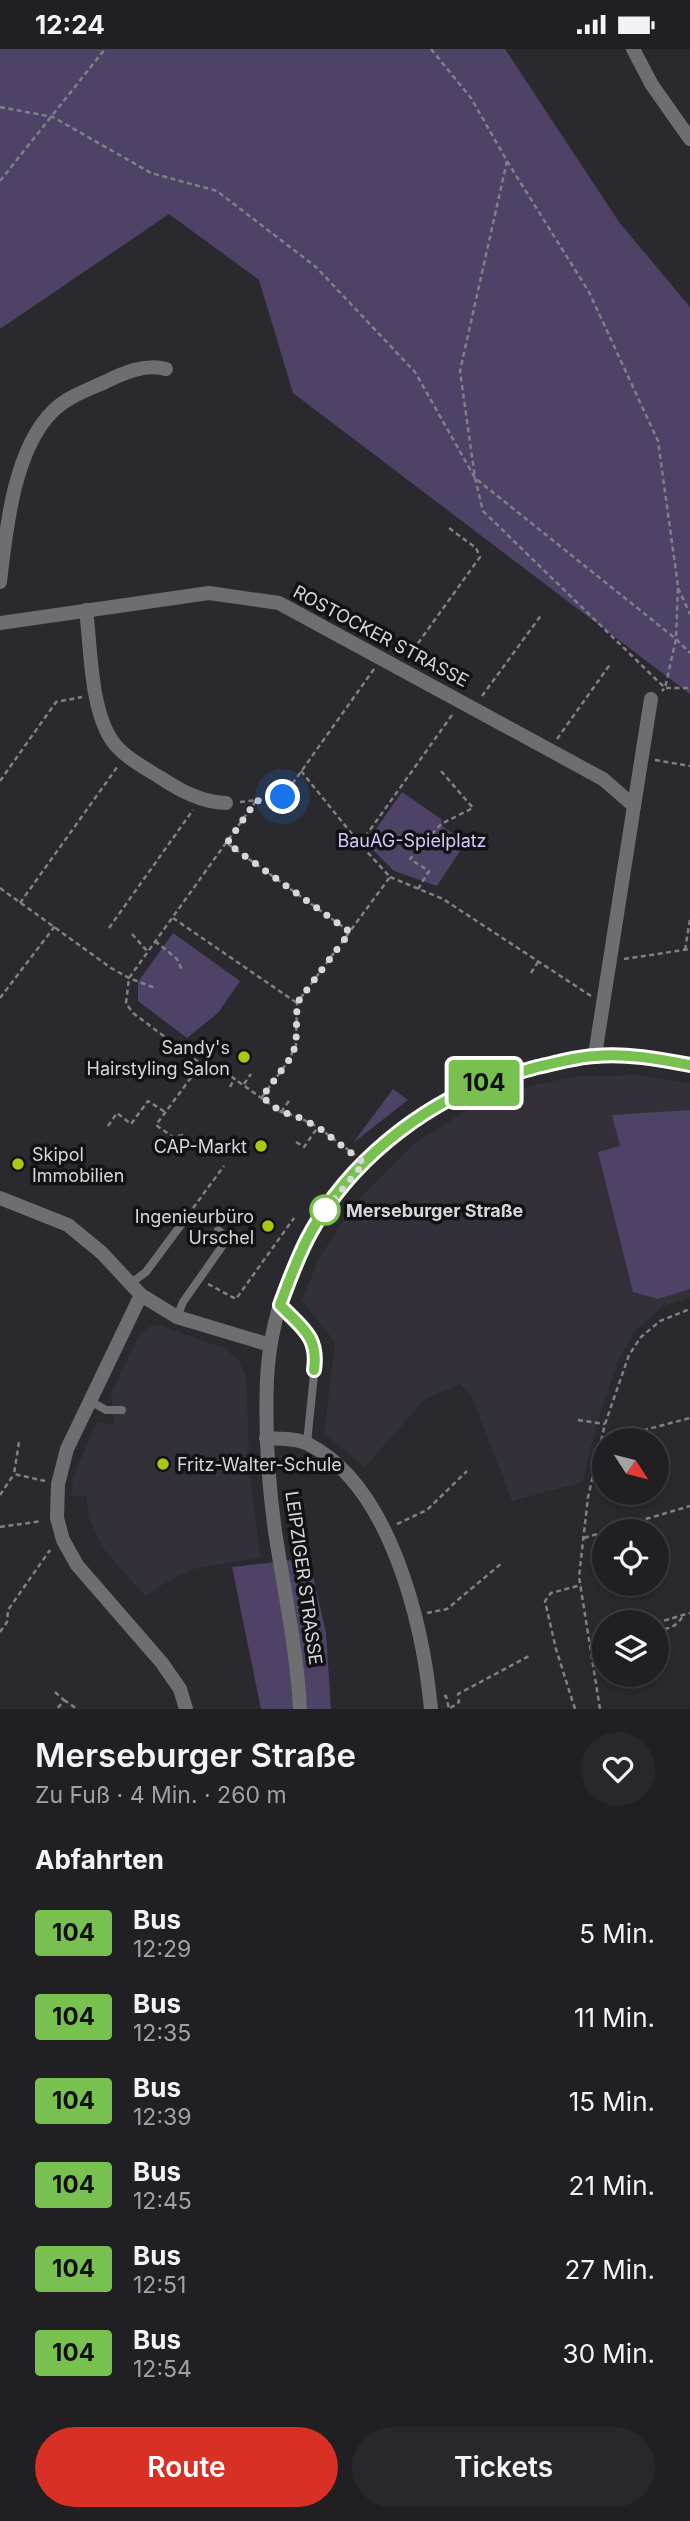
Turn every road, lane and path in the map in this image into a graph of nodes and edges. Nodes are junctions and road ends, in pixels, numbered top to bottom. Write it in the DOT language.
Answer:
graph roads {
  1 [pos="105,49"];
  2 [pos="430,49"];
  3 [pos="633,49"];
  4 [pos="0,107"];
  5 [pos="53,117"];
  6 [pos="690,139"];
  7 [pos="507,160"];
  8 [pos="0,181"];
  9 [pos="166,369"];
  10 [pos="475,478"];
  11 [pos="449,529"];
  12 [pos="0,582"];
  13 [pos="678,586"];
  14 [pos="86,610"];
  15 [pos="541,614"];
  16 [pos="690,614"];
  17 [pos="0,621"];
  18 [pos="676,639"];
  19 [pos="690,653"];
  20 [pos="382,658"];
  21 [pos="611,663"];
  22 [pos="400,668"];
  23 [pos="665,688"];
  24 [pos="690,688"];
  25 [pos="80,698"];
  26 [pos="651,699"];
  27 [pos="468,704"];
  28 [pos="549,750"];
  29 [pos="642,757"];
  30 [pos="690,766"];
  31 [pos="301,771"];
  32 [pos="442,771"];
  33 [pos="113,773"];
  34 [pos="0,781"];
  35 [pos="201,799"];
  36 [pos="226,803"];
  37 [pos="634,806"];
  38 [pos="227,843"];
  39 [pos="360,844"];
  40 [pos="390,877"];
  41 [pos="0,888"];
  42 [pos="418,889"];
  43 [pos="20,903"];
  44 [pos="172,918"];
  45 [pos="690,919"];
  46 [pos="55,926"];
  47 [pos="109,927"];
  48 [pos="350,932"];
  49 [pos="132,934"];
  50 [pos="155,941"];
  51 [pos="690,949"];
  52 [pos="685,950"];
  53 [pos="148,952"];
  54 [pos="631,958"];
  55 [pos="538,962"];
  56 [pos="182,970"];
  57 [pos="531,973"];
  58 [pos="129,978"];
  59 [pos="155,988"];
  60 [pos="0,998"];
  61 [pos="297,1003"];
  62 [pos="603,1004"];
  63 [pos="595,1055"];
  64 [pos="201,1063"];
  65 [pos="690,1065"];
  66 [pos="251,1074"];
  67 [pos="235,1078"];
  68 [pos="244,1084"];
  69 [pos="230,1087"];
  70 [pos="262,1097"];
  71 [pos="289,1101"];
  72 [pos="165,1112"];
  73 [pos="281,1112"];
  74 [pos="107,1126"];
  75 [pos="318,1127"];
  76 [pos="183,1135"];
  77 [pos="296,1142"];
  78 [pos="364,1163"];
  79 [pos="224,1166"];
  80 [pos="0,1198"];
  81 [pos="186,1218"];
  82 [pos="294,1218"];
  83 [pos="218,1230"];
  84 [pos="199,1279"];
  85 [pos="131,1283"];
  86 [pos="141,1295"];
  87 [pos="280,1305"];
  88 [pos="690,1309"];
  89 [pos="177,1317"];
  90 [pos="270,1345"];
  91 [pos="90,1401"];
  92 [pos="122,1410"];
  93 [pos="690,1417"];
  94 [pos="578,1420"];
  95 [pos="605,1424"];
  96 [pos="604,1428"];
  97 [pos="649,1428"];
  98 [pos="266,1438"];
  99 [pos="19,1442"];
  100 [pos="307,1443"];
  101 [pos="467,1471"];
  102 [pos="14,1474"];
  103 [pos="592,1480"];
  104 [pos="58,1484"];
  105 [pos="0,1495"];
  106 [pos="690,1506"];
  107 [pos="57,1518"];
  108 [pos="645,1519"];
  109 [pos="398,1524"];
  110 [pos="0,1527"];
  111 [pos="592,1535"];
  112 [pos="583,1538"];
  113 [pos="63,1540"];
  114 [pos="502,1563"];
  115 [pos="581,1585"];
  116 [pos="427,1613"];
  117 [pos="690,1613"];
  118 [pos="684,1615"];
  119 [pos="669,1620"];
  120 [pos="669,1628"];
  121 [pos="0,1632"];
  122 [pos="590,1644"];
  123 [pos="531,1655"];
  124 [pos="54,1692"];
  125 [pos="446,1696"];
  126 [pos="64,1700"];
  127 [pos="57,1709"];
  128 [pos="77,1709"];
  129 [pos="186,1709"];
  130 [pos="300,1709"];
  131 [pos="431,1709"];
  132 [pos="575,1709"];
  133 [pos="600,1709"];
  1 -- 5 [label="path"];
  2 -- 7 [label="path"];
  3 -- 6 [label="street"];
  4 -- 5 [label="path"];
  5 -- 8 [label="path"];
  5 -- 10 [label="path"];
  7 -- 10 [label="path"];
  7 -- 13 [label="path"];
  9 -- 12 [label="street"];
  10 -- 18 [label="path"];
  10 -- 23 [label="path"];
  11 -- 22 [label="path"];
  13 -- 16 [label="path"];
  13 -- 18 [label="path"];
  14 -- 17 [label="street, ROSTOCKER STRASSE"];
  14 -- 20 [label="street, ROSTOCKER STRASSE"];
  14 -- 35 [label="street"];
  15 -- 27 [label="path"];
  18 -- 19 [label="path"];
  18 -- 23 [label="path"];
  20 -- 22 [label="street, ROSTOCKER STRASSE"];
  20 -- 31 [label="path"];
  21 -- 28 [label="path"];
  22 -- 27 [label="street, ROSTOCKER STRASSE"];
  23 -- 24 [label="path"];
  23 -- 26 [label="path"];
  25 -- 34 [label="path"];
  26 -- 29 [label="street"];
  27 -- 28 [label="street, ROSTOCKER STRASSE"];
  27 -- 39 [label="path"];
  28 -- 37 [label="street, ROSTOCKER STRASSE"];
  29 -- 30 [label="path"];
  29 -- 37 [label="street"];
  31 -- 38 [label="path"];
  31 -- 39 [label="path"];
  32 -- 42 [label="path"];
  33 -- 43 [label="path"];
  35 -- 36 [label="street"];
  35 -- 47 [label="path"];
  37 -- 62 [label="street"];
  38 -- 44 [label="path"];
  38 -- 48 [label="path"];
  39 -- 40 [label="path"];
  40 -- 42 [label="path"];
  40 -- 48 [label="path"];
  41 -- 43 [label="path"];
  42 -- 55 [label="path"];
  43 -- 46 [label="path"];
  44 -- 50 [label="path"];
  44 -- 61 [label="path"];
  45 -- 52 [label="path"];
  46 -- 58 [label="path"];
  46 -- 60 [label="path"];
  48 -- 61 [label="path"];
  49 -- 53 [label="path"];
  50 -- 53 [label="path"];
  50 -- 56 [label="path"];
  51 -- 52 [label="path"];
  52 -- 54 [label="path"];
  53 -- 58 [label="path"];
  55 -- 57 [label="path"];
  55 -- 62 [label="path"];
  58 -- 59 [label="path"];
  58 -- 64 [label="path"];
  61 -- 70 [label="path"];
  62 -- 63 [label="street"];
  63 -- 65 [label="street, LEIPZIGER STRASSE"];
  63 -- 78 [label="street, LEIPZIGER STRASSE"];
  64 -- 67 [label="path"];
  64 -- 72 [label="path"];
  66 -- 68 [label="path"];
  67 -- 68 [label="path"];
  67 -- 69 [label="path"];
  68 -- 70 [label="path"];
  70 -- 73 [label="path"];
  71 -- 73 [label="path"];
  72 -- 74 [label="path"];
  72 -- 76 [label="path"];
  73 -- 75 [label="path"];
  75 -- 77 [label="path"];
  75 -- 78 [label="path"];
  78 -- 87 [label="street, LEIPZIGER STRASSE"];
  79 -- 81 [label="path"];
  80 -- 85 [label="street"];
  81 -- 85 [label="lane"];
  82 -- 84 [label="path"];
  83 -- 84 [label="lane"];
  84 -- 89 [label="lane"];
  85 -- 86 [label="street"];
  86 -- 89 [label="street"];
  86 -- 91 [label="street"];
  87 -- 90 [label="street, LEIPZIGER STRASSE"];
  87 -- 100 [label="lane"];
  88 -- 95 [label="path"];
  89 -- 90 [label="street"];
  90 -- 98 [label="street, LEIPZIGER STRASSE"];
  91 -- 92 [label="lane"];
  91 -- 104 [label="street"];
  93 -- 97 [label="path"];
  94 -- 95 [label="path"];
  95 -- 96 [label="path"];
  98 -- 100 [label="street"];
  98 -- 130 [label="street, LEIPZIGER STRASSE"];
  99 -- 102 [label="path"];
  100 -- 131 [label="street"];
  101 -- 109 [label="path"];
  102 -- 104 [label="path"];
  102 -- 105 [label="path"];
  103 -- 112 [label="path"];
  104 -- 107 [label="street"];
  106 -- 108 [label="path"];
  107 -- 110 [label="path"];
  107 -- 113 [label="street"];
  111 -- 112 [label="path"];
  112 -- 115 [label="path"];
  113 -- 121 [label="path"];
  113 -- 129 [label="street"];
  114 -- 116 [label="path"];
  115 -- 122 [label="path"];
  115 -- 132 [label="path"];
  117 -- 118 [label="path"];
  118 -- 119 [label="path"];
  118 -- 120 [label="path"];
  122 -- 133 [label="path"];
  123 -- 125 [label="path"];
  124 -- 126 [label="path"];
  126 -- 127 [label="path"];
  126 -- 128 [label="path"];
}
